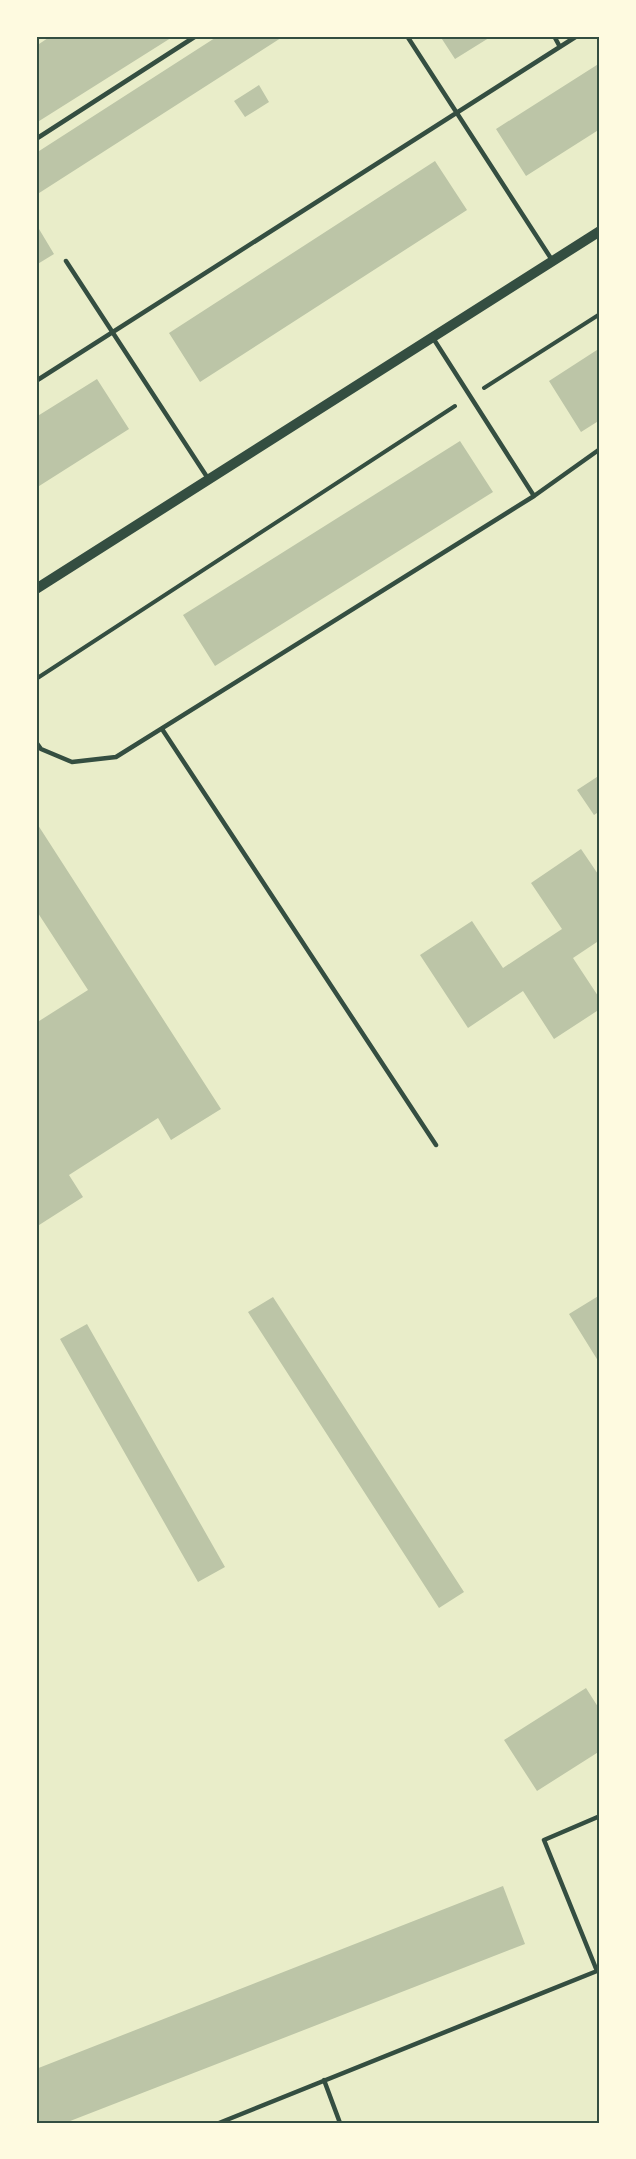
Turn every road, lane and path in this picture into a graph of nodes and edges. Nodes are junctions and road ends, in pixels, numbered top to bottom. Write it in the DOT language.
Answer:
graph roads {
  1 [pos="196,36"];
  2 [pos="407,36"];
  3 [pos="554,36"];
  4 [pos="577,36"];
  5 [pos="560,47"];
  6 [pos="456,113"];
  7 [pos="36,139"];
  8 [pos="600,231"];
  9 [pos="66,261"];
  10 [pos="553,262"];
  11 [pos="600,314"];
  12 [pos="112,333"];
  13 [pos="433,338"];
  14 [pos="36,381"];
  15 [pos="470,397"];
  16 [pos="600,449"];
  17 [pos="209,480"];
  18 [pos="534,496"];
  19 [pos="36,589"];
  20 [pos="36,679"];
  21 [pos="162,729"];
  22 [pos="36,742"];
  23 [pos="436,1145"];
  24 [pos="600,1816"];
  25 [pos="597,1971"];
  26 [pos="600,1979"];
  27 [pos="324,2080"];
  28 [pos="219,2123"];
  29 [pos="340,2123"];
  1 -- 7 [label="lane"];
  2 -- 6 [label="lane"];
  3 -- 5 [label="lane"];
  4 -- 5 [label="lane"];
  5 -- 6 [label="lane"];
  6 -- 10 [label="lane"];
  6 -- 12 [label="lane"];
  8 -- 10 [label="street"];
  9 -- 12 [label="lane"];
  10 -- 13 [label="street"];
  11 -- 15 [label="path"];
  12 -- 14 [label="lane"];
  12 -- 17 [label="lane"];
  13 -- 15 [label="lane"];
  13 -- 17 [label="street"];
  15 -- 18 [label="lane"];
  15 -- 20 [label="path"];
  16 -- 18 [label="lane"];
  17 -- 19 [label="street"];
  18 -- 21 [label="lane"];
  21 -- 22 [label="lane"];
  21 -- 23 [label="lane"];
  24 -- 25 [label="lane"];
  25 -- 26 [label="lane"];
  25 -- 27 [label="lane"];
  27 -- 28 [label="lane"];
  27 -- 29 [label="lane"];
}
